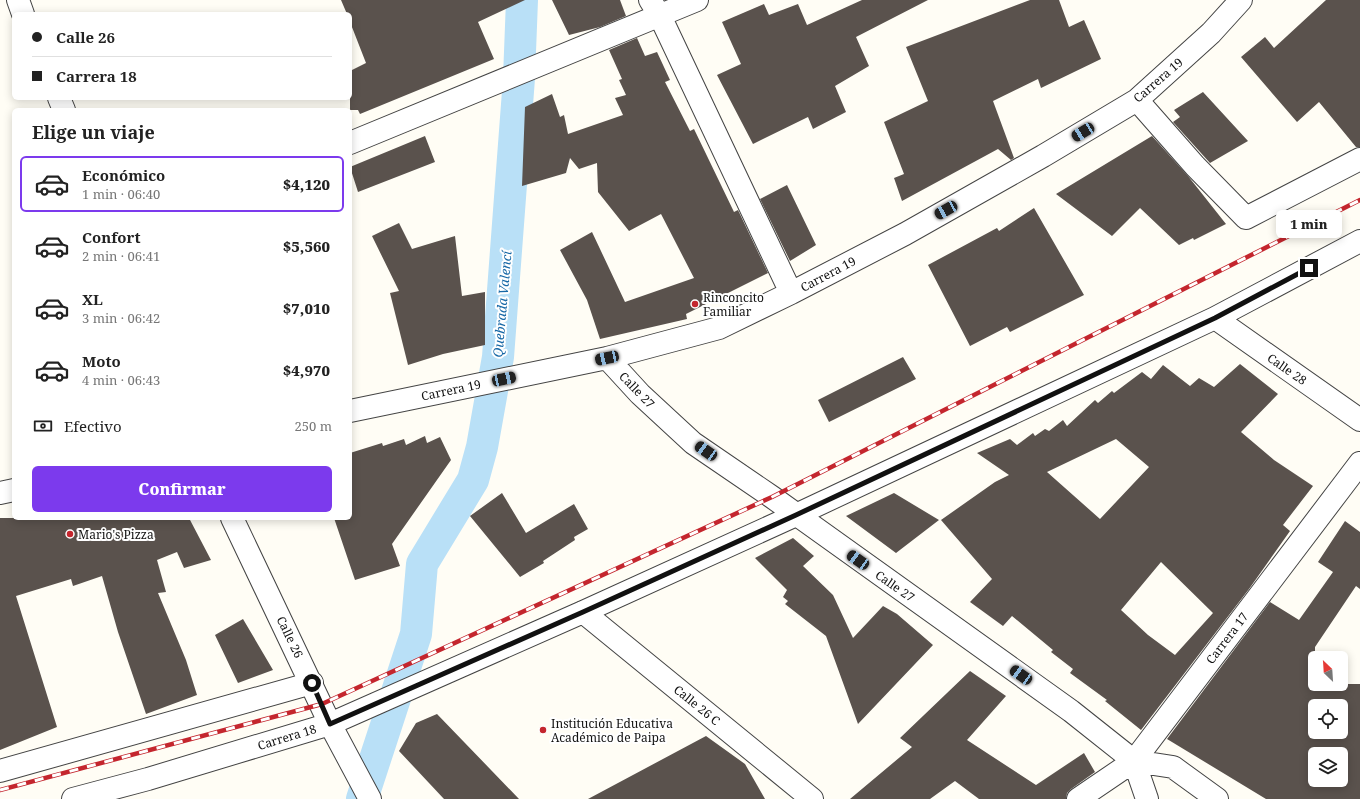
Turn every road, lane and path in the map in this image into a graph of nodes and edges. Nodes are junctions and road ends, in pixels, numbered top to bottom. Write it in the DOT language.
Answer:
graph roads {
  1 [pos="18,0"];
  2 [pos="697,0"];
  3 [pos="1241,0"];
  4 [pos="655,8"];
  5 [pos="22,12"];
  6 [pos="1137,100"];
  7 [pos="352,142"];
  8 [pos="1360,159"];
  9 [pos="1360,241"];
  10 [pos="791,293"];
  11 [pos="1215,318"];
  12 [pos="607,358"];
  13 [pos="352,411"];
  14 [pos="1360,420"];
  15 [pos="1360,462"];
  16 [pos="12,490"];
  17 [pos="0,493"];
  18 [pos="796,515"];
  19 [pos="233,520"];
  20 [pos="583,612"];
  21 [pos="312,683"];
  22 [pos="330,724"];
  23 [pos="1134,761"];
  24 [pos="0,771"];
  25 [pos="73,799"];
  26 [pos="370,799"];
  27 [pos="812,799"];
  28 [pos="1078,799"];
  29 [pos="1147,799"];
  30 [pos="1217,799"];
  1 -- 5 [label="street"];
  2 -- 4 [label="street"];
  3 -- 6 [label="street, Carrera 19"];
  4 -- 7 [label="street"];
  4 -- 10 [label="street"];
  6 -- 8 [label="street"];
  6 -- 10 [label="street, Carrera 19"];
  9 -- 11 [label="street, Carrera 18"];
  10 -- 12 [label="street, Carrera 19"];
  11 -- 14 [label="street, Calle 28"];
  11 -- 18 [label="street, Carrera 18"];
  12 -- 13 [label="street, Carrera 19"];
  12 -- 18 [label="street, Calle 27"];
  15 -- 23 [label="street, Carrera 17"];
  16 -- 17 [label="street"];
  18 -- 20 [label="street, Carrera 18"];
  18 -- 23 [label="street, Calle 27"];
  19 -- 21 [label="street, Calle 26"];
  20 -- 22 [label="street, Carrera 18"];
  20 -- 27 [label="street, Calle 26 C"];
  21 -- 22 [label="street, Calle 26"];
  21 -- 24 [label="street"];
  22 -- 25 [label="street, Carrera 18"];
  22 -- 26 [label="street, Calle 26"];
  23 -- 28 [label="street, Carrera 17"];
  23 -- 29 [label="street"];
  23 -- 30 [label="street, Calle 27"];
}
